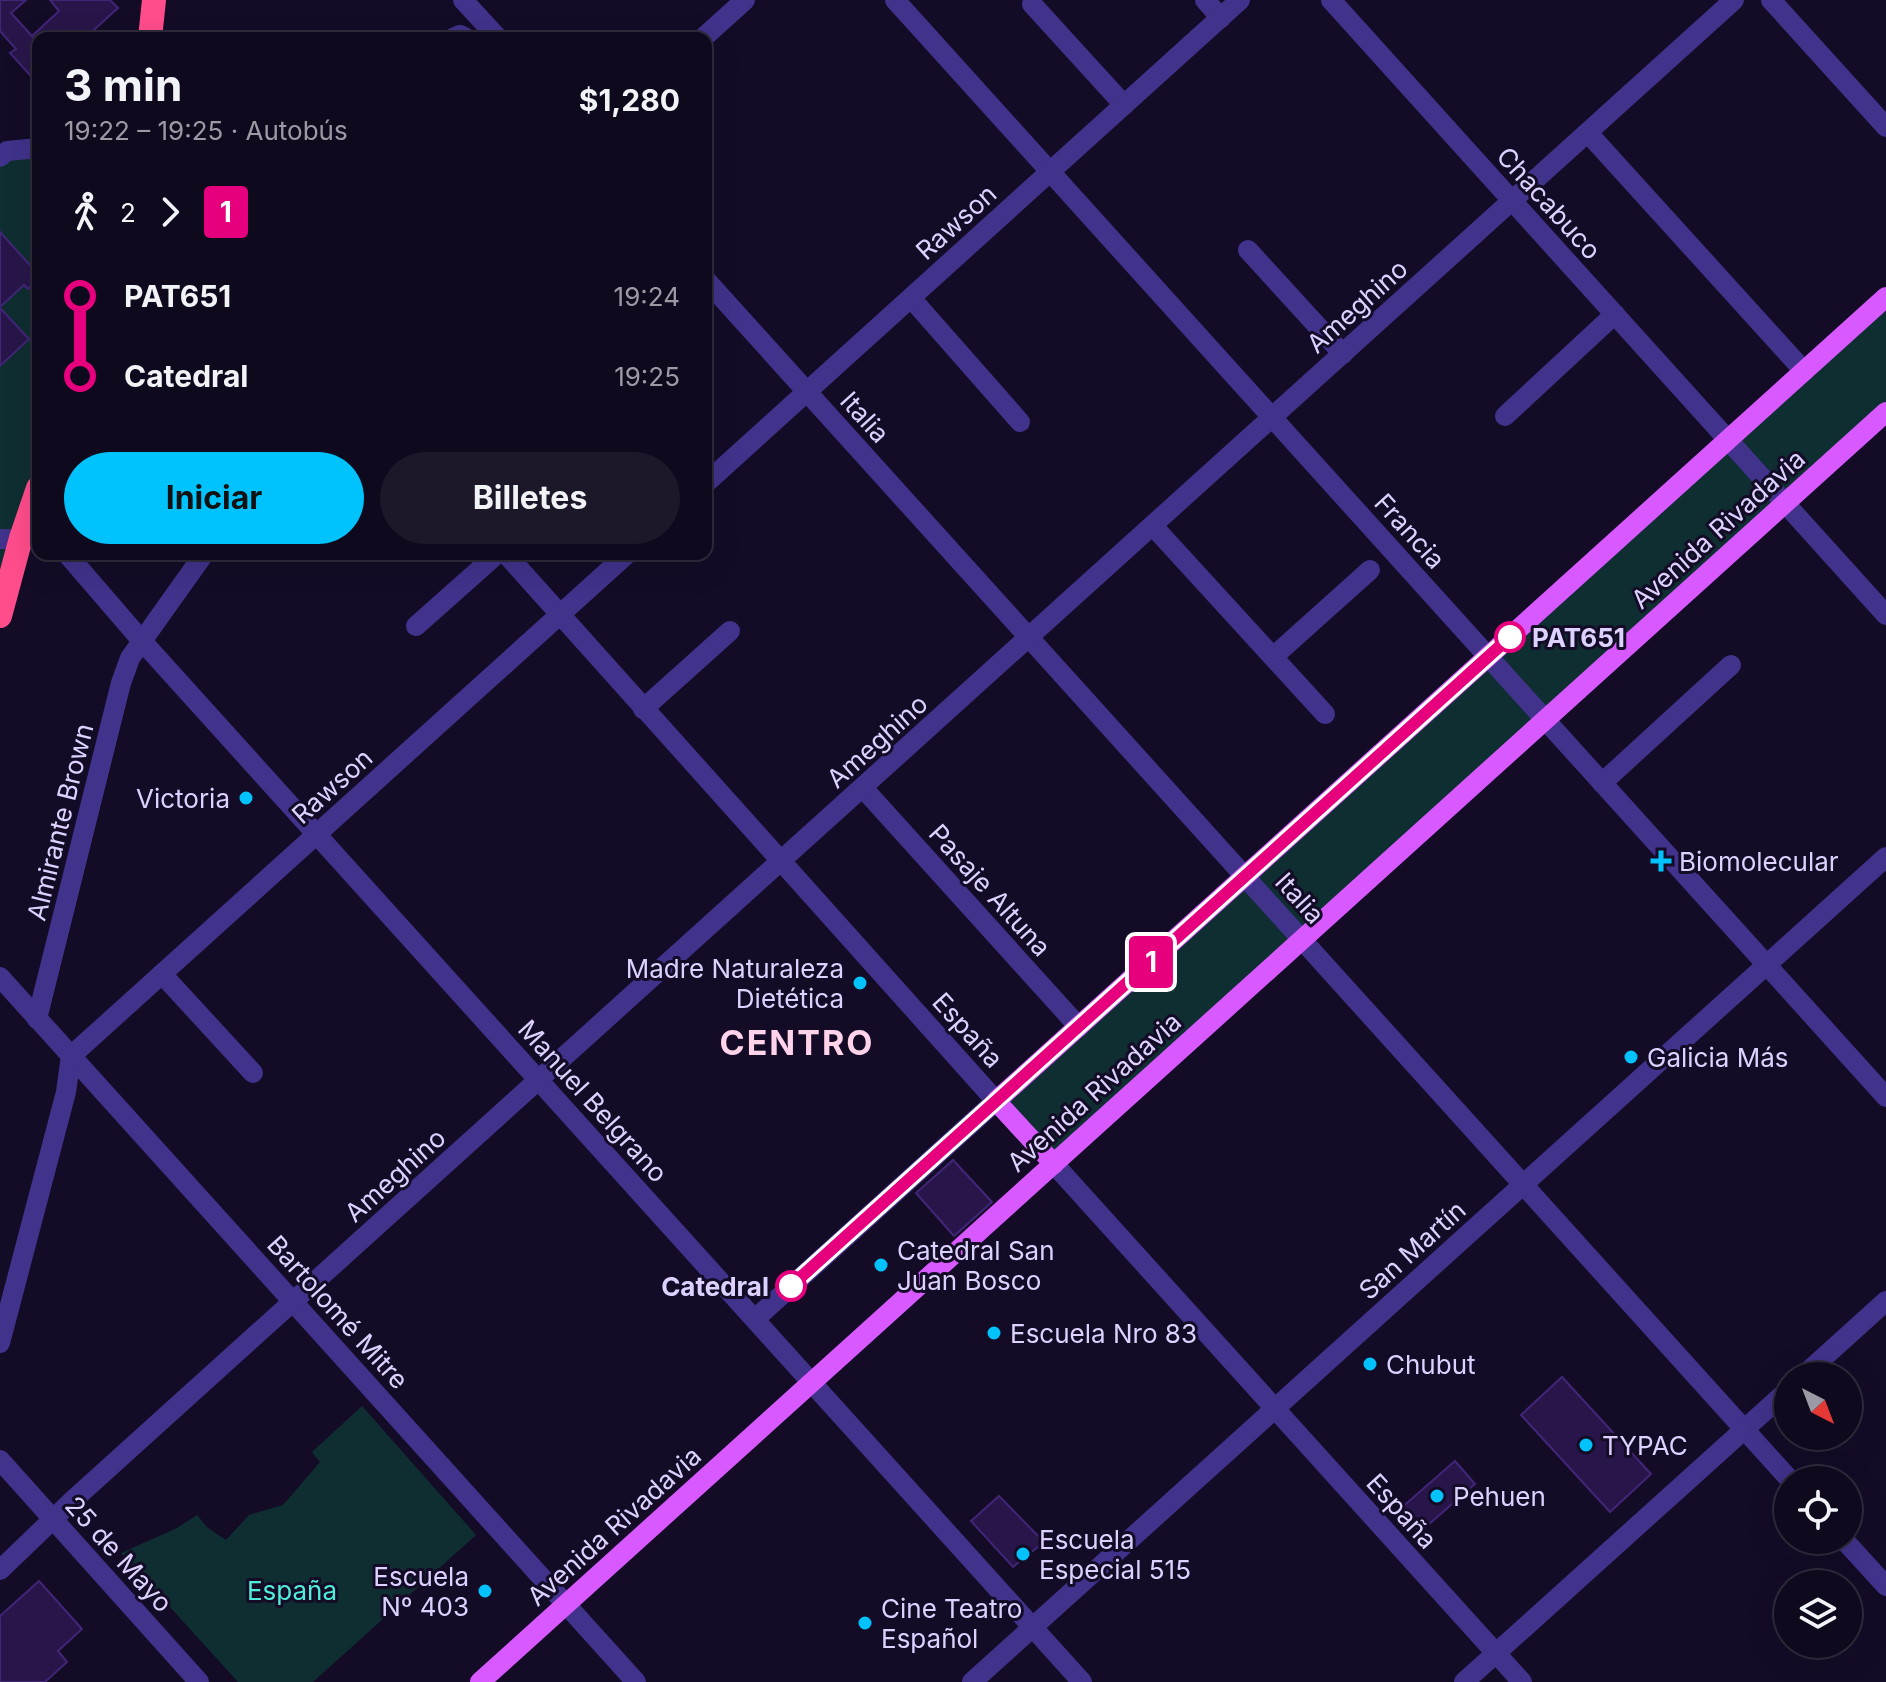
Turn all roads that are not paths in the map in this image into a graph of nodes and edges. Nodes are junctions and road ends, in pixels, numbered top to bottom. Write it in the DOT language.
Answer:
graph roads {
  1 [pos="154,0"];
  2 [pos="463,0"];
  3 [pos="745,0"];
  4 [pos="895,0"];
  5 [pos="1205,0"];
  6 [pos="1240,0"];
  7 [pos="1331,0"];
  8 [pos="1734,0"];
  9 [pos="1771,0"];
  10 [pos="1032,4"];
  11 [pos="1221,18"];
  12 [pos="151,32"];
  13 [pos="492,32"];
  14 [pos="710,32"];
  15 [pos="1124,105"];
  16 [pos="1886,127"];
  17 [pos="1588,133"];
  18 [pos="32,148"];
  19 [pos="2,150"];
  20 [pos="1050,172"];
  21 [pos="1512,201"];
  22 [pos="1248,250"];
  23 [pos="712,287"];
  24 [pos="1886,297"];
  25 [pos="911,298"];
  26 [pos="1615,314"];
  27 [pos="1343,354"];
  28 [pos="1804,371"];
  29 [pos="807,391"];
  30 [pos="1886,412"];
  31 [pos="1505,416"];
  32 [pos="1272,418"];
  33 [pos="1020,422"];
  34 [pos="1728,440"];
  35 [pos="712,478"];
  36 [pos="1785,503"];
  37 [pos="32,505"];
  38 [pos="1153,526"];
  39 [pos="20,539"];
  40 [pos="72,560"];
  41 [pos="200,560"];
  42 [pos="490,560"];
  43 [pos="511,560"];
  44 [pos="620,560"];
  45 [pos="1370,570"];
  46 [pos="1886,615"];
  47 [pos="0,616"];
  48 [pos="559,616"];
  49 [pos="416,626"];
  50 [pos="730,631"];
  51 [pos="1030,638"];
  52 [pos="142,641"];
  53 [pos="1274,656"];
  54 [pos="1488,657"];
  55 [pos="1731,665"];
  56 [pos="643,709"];
  57 [pos="1325,714"];
  58 [pos="1545,720"];
  59 [pos="1602,783"];
  60 [pos="863,788"];
  61 [pos="317,834"];
  62 [pos="1886,857"];
  63 [pos="781,862"];
  64 [pos="1245,877"];
  65 [pos="1302,939"];
  66 [pos="1766,965"];
  67 [pos="162,974"];
  68 [pos="0,977"];
  69 [pos="37,1019"];
  70 [pos="1079,1027"];
  71 [pos="71,1056"];
  72 [pos="253,1073"];
  73 [pos="539,1080"];
  74 [pos="1886,1097"];
  75 [pos="996,1101"];
  76 [pos="1054,1164"];
  77 [pos="1523,1184"];
  78 [pos="1886,1301"];
  79 [pos="293,1302"];
  80 [pos="755,1319"];
  81 [pos="0,1343"];
  82 [pos="1818,1362"];
  83 [pos="812,1382"];
  84 [pos="1774,1402"];
  85 [pos="1275,1409"];
  86 [pos="1744,1429"];
  87 [pos="1,1463"];
  88 [pos="1777,1466"];
  89 [pos="53,1519"];
  90 [pos="1857,1554"];
  91 [pos="0,1570"];
  92 [pos="1886,1586"];
  93 [pos="566,1604"];
  94 [pos="1033,1627"];
  95 [pos="1496,1654"];
  96 [pos="192,1680"];
  97 [pos="480,1682"];
  98 [pos="636,1682"];
  99 [pos="972,1682"];
  100 [pos="1082,1682"];
  101 [pos="1464,1682"];
  102 [pos="1522,1682"];
  1 -- 12 [label="highway"];
  2 -- 13 [label="street"];
  3 -- 14 [label="street"];
  4 -- 20 [label="street, Francia"];
  5 -- 11 [label="street"];
  6 -- 11 [label="street, Rawson"];
  7 -- 21 [label="street, Chacabuco"];
  8 -- 17 [label="street, Ameghino"];
  9 -- 16 [label="street"];
  10 -- 15 [label="street"];
  11 -- 15 [label="street, Rawson"];
  15 -- 20 [label="street, Rawson"];
  17 -- 21 [label="street, Ameghino"];
  17 -- 28 [label="street"];
  18 -- 19 [label="street"];
  20 -- 25 [label="street, Rawson"];
  20 -- 32 [label="street, Francia"];
  21 -- 26 [label="street, Chacabuco"];
  21 -- 27 [label="street, Ameghino"];
  22 -- 27 [label="street"];
  23 -- 29 [label="street, Italia"];
  24 -- 28 [label="main road"];
  25 -- 29 [label="street, Rawson"];
  25 -- 33 [label="street"];
  26 -- 31 [label="street"];
  26 -- 34 [label="street, Chacabuco"];
  27 -- 32 [label="street, Ameghino"];
  28 -- 34 [label="main road"];
  29 -- 35 [label="street, Rawson"];
  29 -- 51 [label="street, Italia"];
  30 -- 36 [label="main road, Avenida Rivadavia"];
  32 -- 38 [label="street, Ameghino"];
  32 -- 54 [label="street, Francia"];
  34 -- 36 [label="street, Chacabuco"];
  34 -- 54 [label="main road"];
  36 -- 46 [label="street, Chacabuco"];
  36 -- 58 [label="main road, Avenida Rivadavia"];
  37 -- 39 [label="highway"];
  38 -- 51 [label="street, Ameghino"];
  38 -- 53 [label="street"];
  39 -- 47 [label="highway"];
  40 -- 52 [label="street, Manuel Belgrano"];
  41 -- 52 [label="street, Almirante Brown"];
  42 -- 49 [label="street"];
  43 -- 48 [label="street, España"];
  44 -- 48 [label="street, Rawson"];
  45 -- 53 [label="street"];
  48 -- 56 [label="street, España"];
  48 -- 61 [label="street, Rawson"];
  50 -- 56 [label="street"];
  51 -- 60 [label="street, Ameghino"];
  51 -- 64 [label="street, Italia"];
  52 -- 61 [label="street, Manuel Belgrano"];
  52 -- 69 [label="street, Almirante Brown"];
  53 -- 57 [label="street"];
  54 -- 58 [label="street, Francia"];
  54 -- 64 [label="main road"];
  55 -- 59 [label="street"];
  56 -- 63 [label="street, España"];
  58 -- 59 [label="street, Francia"];
  58 -- 65 [label="main road, Avenida Rivadavia"];
  59 -- 66 [label="street, Francia"];
  60 -- 63 [label="street, Ameghino"];
  60 -- 70 [label="street, Pasaje Altuna"];
  61 -- 67 [label="street, Rawson"];
  61 -- 73 [label="street, Manuel Belgrano"];
  62 -- 66 [label="street, San Martín"];
  63 -- 73 [label="street, Ameghino"];
  63 -- 75 [label="street, España"];
  64 -- 65 [label="street, Italia"];
  64 -- 70 [label="main road"];
  65 -- 76 [label="main road, Avenida Rivadavia"];
  65 -- 77 [label="street, Italia"];
  66 -- 74 [label="street, Francia"];
  66 -- 77 [label="street, San Martín"];
  67 -- 71 [label="street, Rawson"];
  67 -- 72 [label="street"];
  68 -- 69 [label="street, Bartolomé Mitre"];
  69 -- 71 [label="street, Bartolomé Mitre"];
  70 -- 75 [label="main road"];
  71 -- 79 [label="street, Bartolomé Mitre"];
  71 -- 81 [label="street"];
  73 -- 79 [label="street, Ameghino"];
  73 -- 80 [label="street, Manuel Belgrano"];
  75 -- 76 [label="main road, España"];
  75 -- 80 [label="street"];
  76 -- 83 [label="main road, Avenida Rivadavia"];
  76 -- 85 [label="street, España"];
  77 -- 85 [label="street, San Martín"];
  77 -- 86 [label="street, Italia"];
  78 -- 82 [label="street"];
  79 -- 89 [label="street, Ameghino"];
  79 -- 93 [label="street, Bartolomé Mitre"];
  80 -- 83 [label="street, Manuel Belgrano"];
  83 -- 93 [label="main road, Avenida Rivadavia"];
  83 -- 94 [label="street, Manuel Belgrano"];
  84 -- 86 [label="street"];
  85 -- 94 [label="street, San Martín"];
  85 -- 95 [label="street, España"];
  86 -- 88 [label="street, Italia"];
  86 -- 95 [label="street"];
  87 -- 89 [label="street, 25 de Mayo"];
  89 -- 91 [label="street, Ameghino"];
  89 -- 96 [label="street, 25 de Mayo"];
  90 -- 92 [label="street"];
  93 -- 97 [label="main road, Avenida Rivadavia"];
  93 -- 98 [label="street, Bartolomé Mitre"];
  94 -- 99 [label="street, San Martín"];
  94 -- 100 [label="street, Manuel Belgrano"];
  95 -- 101 [label="street"];
  95 -- 102 [label="street, España"];
}
